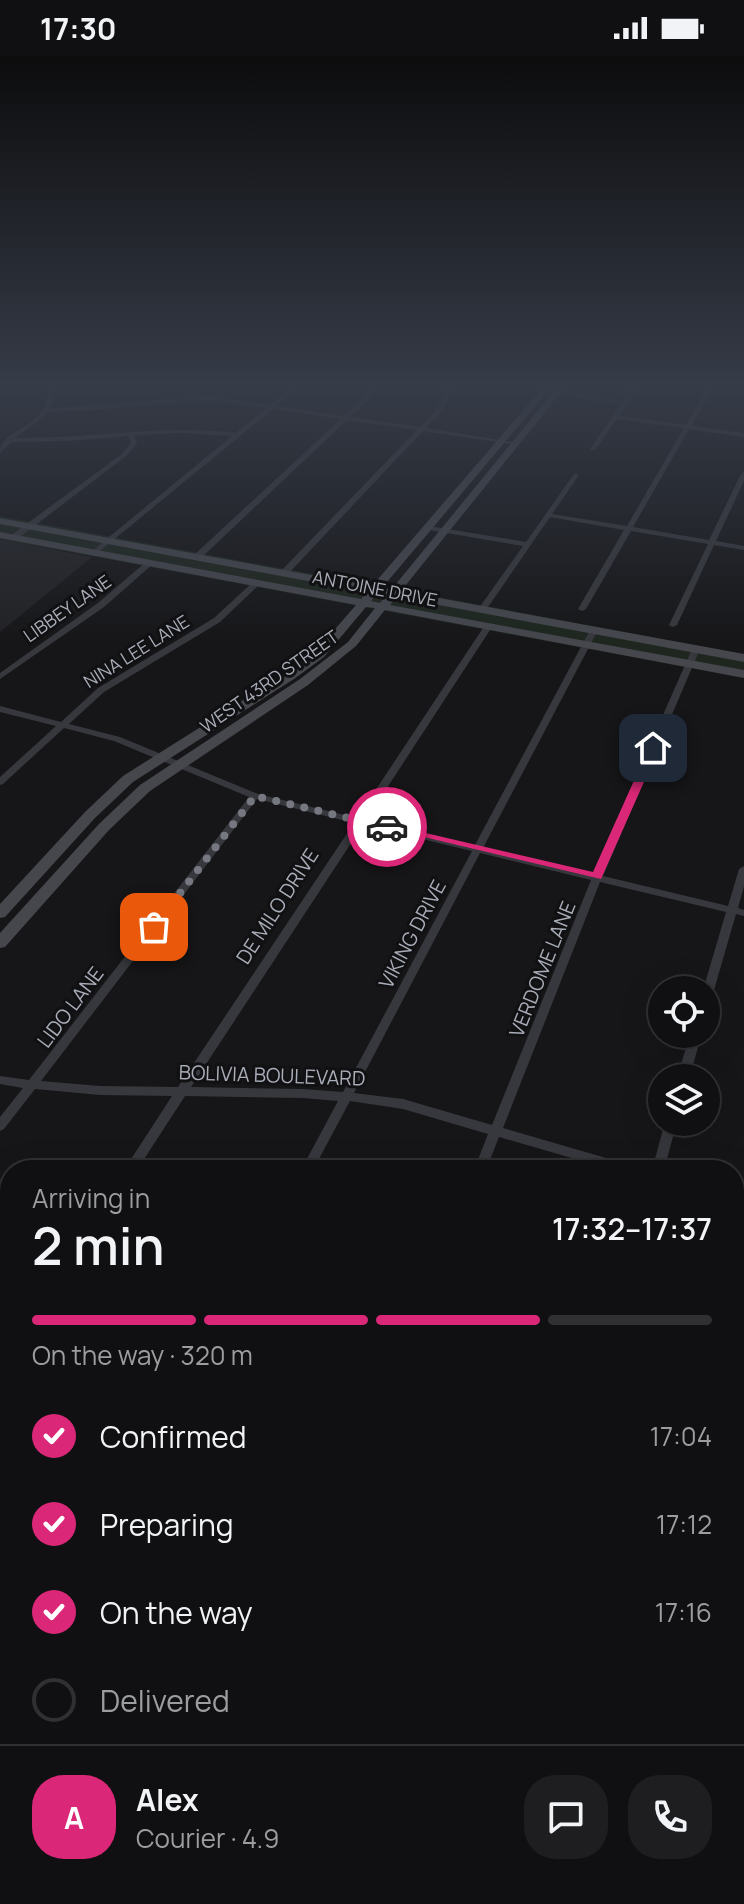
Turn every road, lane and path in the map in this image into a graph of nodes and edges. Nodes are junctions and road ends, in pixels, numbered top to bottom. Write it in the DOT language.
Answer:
graph roads {
  1 [pos="101,471"];
  2 [pos="195,471"];
  3 [pos="289,471"];
  4 [pos="382,471"];
  5 [pos="477,471"];
  6 [pos="493,471"];
  7 [pos="662,471"];
  8 [pos="744,474"];
  9 [pos="576,475"];
  10 [pos="468,482"];
  11 [pos="482,484"];
  12 [pos="548,515"];
  13 [pos="0,521"];
  14 [pos="28,526"];
  15 [pos="429,528"];
  16 [pos="629,529"];
  17 [pos="445,531"];
  18 [pos="0,535"];
  19 [pos="13,538"];
  20 [pos="110,541"];
  21 [pos="712,542"];
  22 [pos="525,544"];
  23 [pos="744,548"];
  24 [pos="95,553"];
  25 [pos="197,557"];
  26 [pos="150,563"];
  27 [pos="284,573"];
  28 [pos="257,583"];
  29 [pos="376,590"];
  30 [pos="395,594"];
  31 [pos="364,604"];
  32 [pos="384,608"];
  33 [pos="483,608"];
  34 [pos="582,609"];
  35 [pos="673,625"];
  36 [pos="488,627"];
  37 [pos="594,630"];
  38 [pos="586,645"];
  39 [pos="696,649"];
  40 [pos="744,658"];
  41 [pos="689,665"];
  42 [pos="744,674"];
  43 [pos="290,676"];
  44 [pos="0,677"];
  45 [pos="304,682"];
  46 [pos="0,709"];
  47 [pos="62,724"];
  48 [pos="161,758"];
  49 [pos="177,765"];
  50 [pos="0,782"];
  51 [pos="255,796"];
  52 [pos="360,821"];
  53 [pos="479,849"];
  54 [pos="744,869"];
  55 [pos="34,876"];
  56 [pos="597,877"];
  57 [pos="55,881"];
  58 [pos="738,911"];
  59 [pos="0,913"];
  60 [pos="0,943"];
  61 [pos="714,976"];
  62 [pos="0,1080"];
  63 [pos="32,1086"];
  64 [pos="182,1090"];
  65 [pos="346,1096"];
  66 [pos="0,1126"];
  67 [pos="496,1131"];
  68 [pos="667,1136"];
  69 [pos="136,1160"];
  70 [pos="312,1160"];
  71 [pos="484,1160"];
  72 [pos="596,1160"];
  73 [pos="661,1160"];
  1 -- 14 [label="street"];
  2 -- 20 [label="street"];
  3 -- 25 [label="street"];
  4 -- 27 [label="street"];
  5 -- 10 [label="main road, WEST 43RD STREET"];
  6 -- 11 [label="main road, WEST 43RD STREET"];
  7 -- 16 [label="street"];
  8 -- 21 [label="street"];
  9 -- 12 [label="street"];
  10 -- 11 [label="main road"];
  10 -- 15 [label="main road, WEST 43RD STREET"];
  11 -- 17 [label="main road, WEST 43RD STREET"];
  12 -- 16 [label="street"];
  12 -- 22 [label="street"];
  13 -- 14 [label="main road, ANTOINE DRIVE"];
  14 -- 19 [label="street"];
  14 -- 20 [label="main road, ANTOINE DRIVE"];
  15 -- 17 [label="street"];
  15 -- 29 [label="main road, WEST 43RD STREET"];
  16 -- 21 [label="street"];
  16 -- 34 [label="street"];
  17 -- 22 [label="street"];
  17 -- 30 [label="main road, WEST 43RD STREET"];
  18 -- 19 [label="main road, ANTOINE DRIVE"];
  19 -- 24 [label="main road, ANTOINE DRIVE"];
  20 -- 24 [label="street"];
  20 -- 25 [label="main road, ANTOINE DRIVE"];
  21 -- 23 [label="street"];
  21 -- 35 [label="street"];
  22 -- 33 [label="street"];
  24 -- 26 [label="main road, ANTOINE DRIVE"];
  25 -- 27 [label="main road, ANTOINE DRIVE"];
  26 -- 28 [label="main road, ANTOINE DRIVE"];
  26 -- 44 [label="street, LIBBEY LANE"];
  27 -- 29 [label="main road, ANTOINE DRIVE"];
  28 -- 31 [label="main road, ANTOINE DRIVE"];
  28 -- 47 [label="street, NINA LEE LANE"];
  29 -- 30 [label="main road, ANTOINE DRIVE"];
  29 -- 31 [label="main road, WEST 43RD STREET"];
  30 -- 32 [label="main road, WEST 43RD STREET"];
  30 -- 33 [label="main road, ANTOINE DRIVE"];
  31 -- 32 [label="main road, ANTOINE DRIVE"];
  31 -- 43 [label="main road, WEST 43RD STREET"];
  32 -- 36 [label="main road, ANTOINE DRIVE"];
  32 -- 45 [label="main road, WEST 43RD STREET"];
  33 -- 37 [label="main road, ANTOINE DRIVE"];
  36 -- 38 [label="main road, ANTOINE DRIVE"];
  36 -- 52 [label="street, DE MILO DRIVE"];
  37 -- 38 [label="street, VIKING DRIVE"];
  37 -- 39 [label="main road, ANTOINE DRIVE"];
  38 -- 41 [label="main road, ANTOINE DRIVE"];
  38 -- 53 [label="street, VIKING DRIVE"];
  39 -- 40 [label="main road, ANTOINE DRIVE"];
  39 -- 41 [label="street, VERDOME LANE"];
  41 -- 42 [label="main road, ANTOINE DRIVE"];
  41 -- 56 [label="street, VERDOME LANE"];
  43 -- 45 [label="main road"];
  43 -- 48 [label="main road, WEST 43RD STREET"];
  45 -- 49 [label="main road, WEST 43RD STREET"];
  46 -- 47 [label="street"];
  47 -- 48 [label="street"];
  47 -- 50 [label="street, NINA LEE LANE"];
  48 -- 49 [label="street"];
  48 -- 55 [label="main road, WEST 43RD STREET"];
  49 -- 51 [label="street"];
  49 -- 57 [label="main road, WEST 43RD STREET"];
  51 -- 52 [label="street"];
  51 -- 63 [label="street, LIDO LANE"];
  52 -- 53 [label="street"];
  52 -- 64 [label="street, DE MILO DRIVE"];
  53 -- 56 [label="street"];
  53 -- 65 [label="street, VIKING DRIVE"];
  54 -- 58 [label="street"];
  55 -- 57 [label="main road"];
  55 -- 59 [label="main road, WEST 43RD STREET"];
  56 -- 58 [label="street"];
  56 -- 67 [label="street, VERDOME LANE"];
  57 -- 60 [label="main road, WEST 43RD STREET"];
  58 -- 61 [label="street"];
  62 -- 63 [label="street, BOLIVIA BOULEVARD"];
  63 -- 64 [label="street, BOLIVIA BOULEVARD"];
  63 -- 66 [label="street, LIDO LANE"];
  64 -- 65 [label="street, BOLIVIA BOULEVARD"];
  64 -- 69 [label="street, DE MILO DRIVE"];
  65 -- 67 [label="street, BOLIVIA BOULEVARD"];
  65 -- 70 [label="street, VIKING DRIVE"];
  67 -- 71 [label="street, VERDOME LANE"];
  67 -- 72 [label="street, BOLIVIA BOULEVARD"];
  68 -- 73 [label="street"];
}
